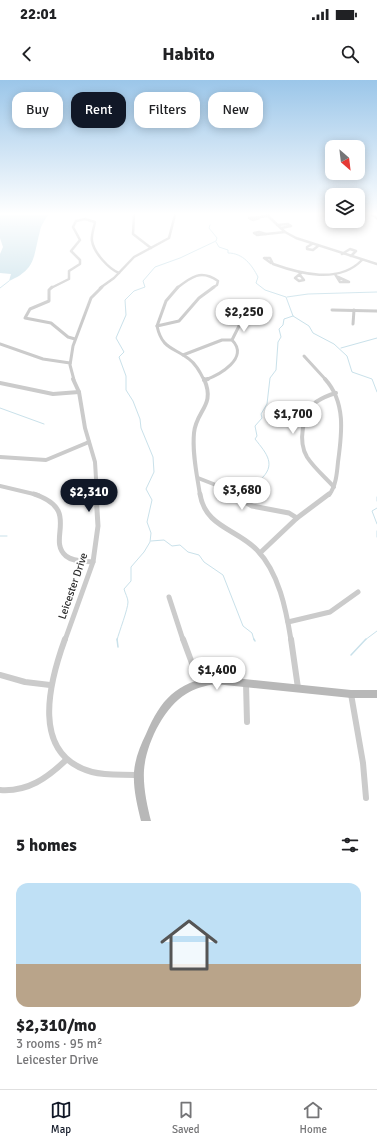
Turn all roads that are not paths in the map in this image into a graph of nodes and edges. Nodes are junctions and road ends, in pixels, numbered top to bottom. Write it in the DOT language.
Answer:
graph roads {
  1 [pos="72,250"];
  2 [pos="96,250"];
  3 [pos="148,250"];
  4 [pos="329,250"];
  5 [pos="347,250"];
  6 [pos="354,250"];
  7 [pos="342,254"];
  8 [pos="351,256"];
  9 [pos="362,260"];
  10 [pos="271,262"];
  11 [pos="377,264"];
  12 [pos="119,273"];
  13 [pos="332,310"];
  14 [pos="354,310"];
  15 [pos="377,311"];
  16 [pos="245,314"];
  17 [pos="353,324"];
  18 [pos="157,326"];
  19 [pos="76,339"];
  20 [pos="232,340"];
  21 [pos="0,344"];
  22 [pos="184,355"];
  23 [pos="304,356"];
  24 [pos="70,363"];
  25 [pos="204,380"];
  26 [pos="0,383"];
  27 [pos="79,392"];
  28 [pos="336,394"];
  29 [pos="89,442"];
  30 [pos="0,457"];
  31 [pos="198,478"];
  32 [pos="0,486"];
  33 [pos="334,487"];
  34 [pos="297,518"];
  35 [pos="260,553"];
  36 [pos="93,562"];
  37 [pos="358,592"];
  38 [pos="169,597"];
  39 [pos="288,622"];
  40 [pos="0,675"];
  41 [pos="199,682"];
  42 [pos="246,683"];
  43 [pos="50,685"];
  44 [pos="298,688"];
  45 [pos="351,694"];
  46 [pos="377,694"];
  47 [pos="247,722"];
  48 [pos="66,760"];
  49 [pos="139,775"];
  50 [pos="0,790"];
  51 [pos="366,798"];
  52 [pos="146,821"];
  1 -- 19 [label="street"];
  2 -- 12 [label="street"];
  3 -- 12 [label="street, Leicester Drive"];
  4 -- 7 [label="street"];
  5 -- 7 [label="street"];
  6 -- 8 [label="street"];
  7 -- 8 [label="street"];
  8 -- 9 [label="street"];
  9 -- 10 [label="street"];
  9 -- 11 [label="street"];
  12 -- 19 [label="street, Leicester Drive"];
  13 -- 14 [label="street"];
  14 -- 15 [label="street"];
  14 -- 17 [label="street"];
  16 -- 20 [label="street"];
  18 -- 18 [label="street"];
  18 -- 22 [label="street"];
  19 -- 24 [label="street, Leicester Drive"];
  20 -- 22 [label="street"];
  20 -- 25 [label="street"];
  21 -- 24 [label="street"];
  22 -- 25 [label="street"];
  23 -- 28 [label="street"];
  24 -- 27 [label="street, Leicester Drive"];
  25 -- 31 [label="street"];
  26 -- 27 [label="street"];
  27 -- 29 [label="street, Leicester Drive"];
  28 -- 33 [label="street"];
  28 -- 33 [label="street"];
  29 -- 30 [label="street"];
  29 -- 36 [label="street, Leicester Drive"];
  31 -- 34 [label="street"];
  31 -- 35 [label="street"];
  32 -- 36 [label="street"];
  33 -- 34 [label="street"];
  34 -- 35 [label="street"];
  35 -- 39 [label="street"];
  36 -- 43 [label="street, Leicester Drive"];
  37 -- 39 [label="street"];
  38 -- 41 [label="street"];
  39 -- 44 [label="street"];
  40 -- 43 [label="street"];
  41 -- 42 [label="main road"];
  41 -- 49 [label="main road"];
  42 -- 44 [label="main road"];
  42 -- 47 [label="street"];
  43 -- 48 [label="street, Leicester Drive"];
  44 -- 45 [label="main road"];
  45 -- 46 [label="main road"];
  45 -- 51 [label="street"];
  48 -- 49 [label="street"];
  48 -- 50 [label="street"];
  49 -- 52 [label="main road"];
}
